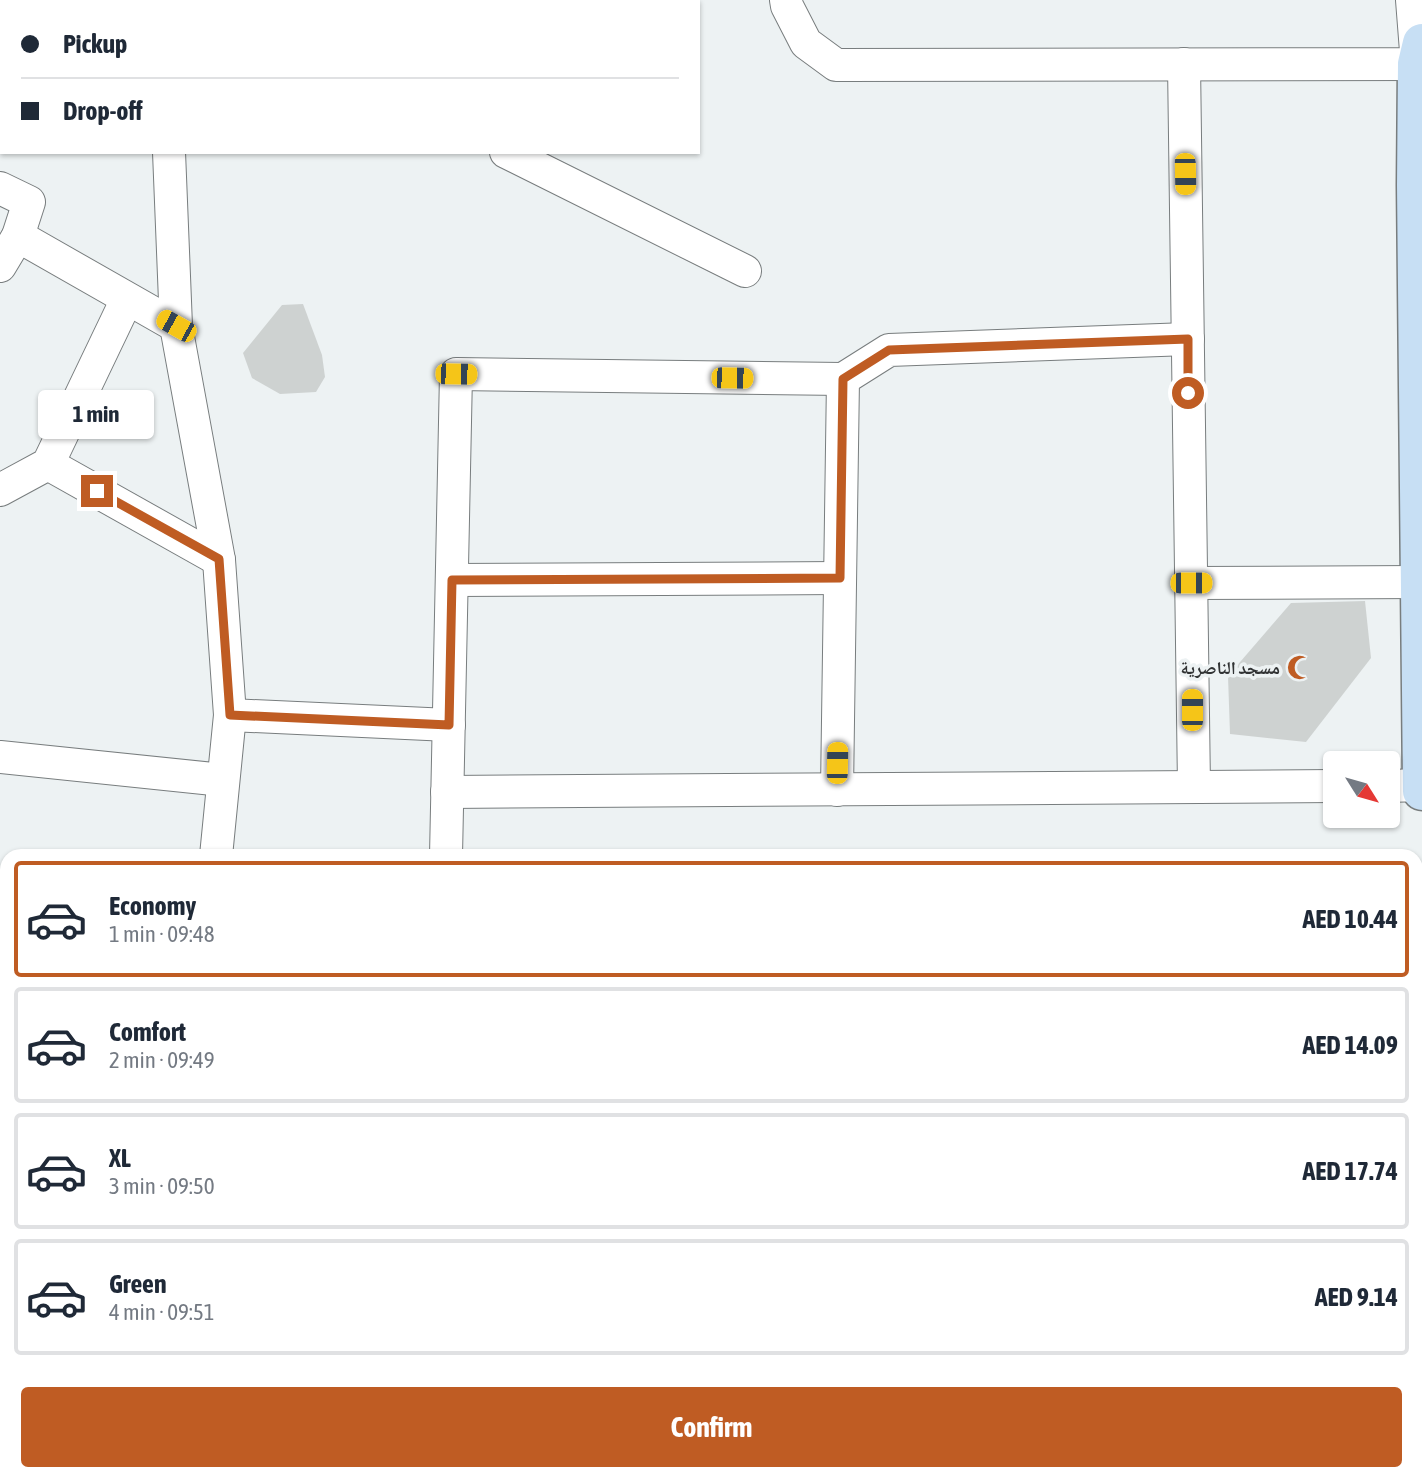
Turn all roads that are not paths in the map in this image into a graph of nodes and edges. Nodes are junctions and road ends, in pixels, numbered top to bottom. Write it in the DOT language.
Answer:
graph roads {
  1 [pos="786,0"];
  2 [pos="1412,0"];
  3 [pos="1420,53"];
  4 [pos="1184,64"];
  5 [pos="169,154"];
  6 [pos="510,154"];
  7 [pos="0,188"];
  8 [pos="18,236"];
  9 [pos="0,266"];
  10 [pos="745,271"];
  11 [pos="128,299"];
  12 [pos="176,326"];
  13 [pos="1188,339"];
  14 [pos="843,379"];
  15 [pos="48,464"];
  16 [pos="0,490"];
  17 [pos="219,559"];
  18 [pos="840,578"];
  19 [pos="452,580"];
  20 [pos="1419,582"];
  21 [pos="1191,583"];
  22 [pos="230,715"];
  23 [pos="449,725"];
  24 [pos="0,757"];
  25 [pos="223,780"];
  26 [pos="1422,785"];
  27 [pos="1323,786"];
  28 [pos="1400,786"];
  29 [pos="1194,787"];
  30 [pos="837,790"];
  31 [pos="1422,790"];
  32 [pos="447,792"];
  33 [pos="217,849"];
  34 [pos="446,849"];
  1 -- 4 [label="street"];
  2 -- 3 [label="street"];
  3 -- 4 [label="street"];
  3 -- 20 [label="main road"];
  4 -- 13 [label="street"];
  5 -- 12 [label="street"];
  6 -- 10 [label="street"];
  7 -- 8 [label="street"];
  8 -- 9 [label="street"];
  8 -- 11 [label="street"];
  11 -- 12 [label="street"];
  11 -- 15 [label="street"];
  12 -- 17 [label="street"];
  13 -- 14 [label="street"];
  13 -- 21 [label="street"];
  14 -- 18 [label="street"];
  14 -- 19 [label="street"];
  15 -- 16 [label="street"];
  15 -- 17 [label="street"];
  17 -- 22 [label="street"];
  18 -- 19 [label="street"];
  18 -- 30 [label="street"];
  19 -- 23 [label="street"];
  20 -- 21 [label="street"];
  20 -- 26 [label="main road"];
  21 -- 29 [label="street"];
  22 -- 23 [label="street"];
  22 -- 25 [label="street"];
  23 -- 32 [label="street"];
  24 -- 25 [label="street"];
  25 -- 33 [label="street"];
  26 -- 28 [label="street"];
  26 -- 31 [label="main road"];
  27 -- 29 [label="street"];
  29 -- 30 [label="street"];
  30 -- 32 [label="street"];
  32 -- 34 [label="street"];
}
